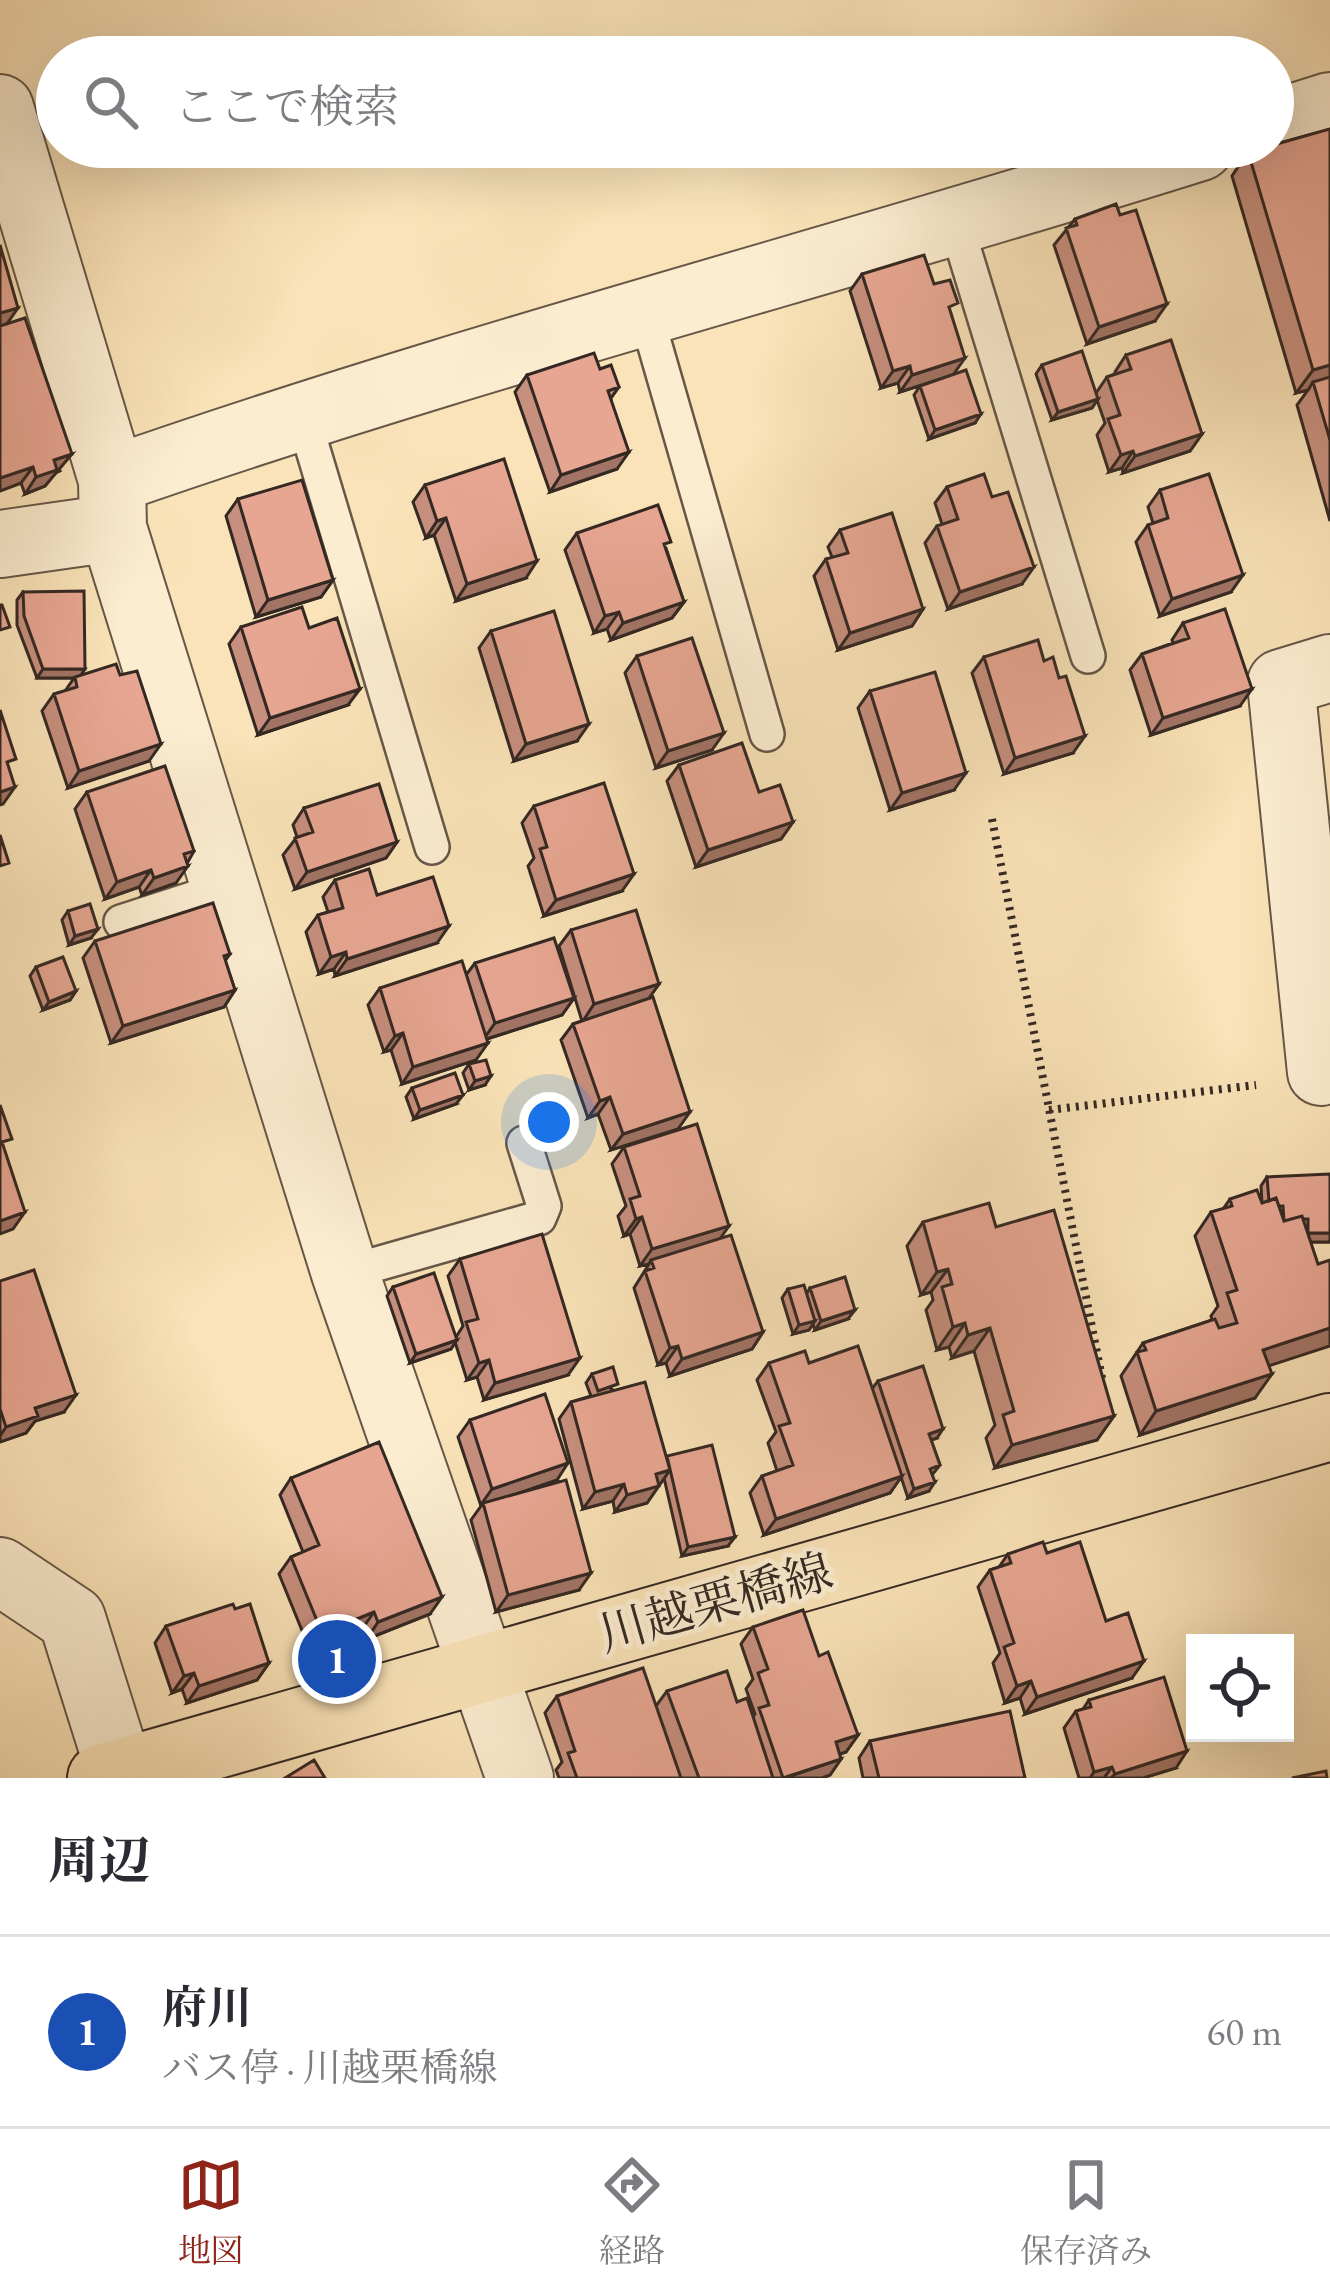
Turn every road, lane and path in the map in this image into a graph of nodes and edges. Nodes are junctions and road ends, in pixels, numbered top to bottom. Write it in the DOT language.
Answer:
graph roads {
  1 [pos="1330,106"];
  2 [pos="0,108"];
  3 [pos="1294,117"];
  4 [pos="1133,168"];
  5 [pos="956,224"];
  6 [pos="645,311"];
  7 [pos="302,413"];
  8 [pos="112,504"];
  9 [pos="0,544"];
  10 [pos="1088,656"];
  11 [pos="1330,668"];
  12 [pos="767,734"];
  13 [pos="992,819"];
  14 [pos="432,847"];
  15 [pos="226,888"];
  16 [pos="121,922"];
  17 [pos="1322,1072"];
  18 [pos="1049,1110"];
  19 [pos="524,1143"];
  20 [pos="345,1273"];
  21 [pos="1330,1427"];
  22 [pos="1124,1486"];
  23 [pos="0,1570"];
  24 [pos="480,1668"];
  25 [pos="110,1775"];
  26 [pos="520,1778"];
  1 -- 3 [label="street"];
  2 -- 8 [label="street"];
  4 -- 5 [label="street"];
  5 -- 6 [label="street"];
  5 -- 10 [label="lane"];
  6 -- 7 [label="street"];
  6 -- 12 [label="lane"];
  7 -- 8 [label="street"];
  7 -- 14 [label="lane"];
  8 -- 9 [label="street"];
  8 -- 15 [label="street"];
  11 -- 17 [label="street"];
  13 -- 18 [label="path"];
  15 -- 16 [label="lane"];
  15 -- 20 [label="street"];
  17 -- 18 [label="path"];
  18 -- 22 [label="path"];
  19 -- 20 [label="lane"];
  20 -- 24 [label="street"];
  21 -- 22 [label="main road, 川越栗橋線"];
  22 -- 24 [label="main road, 川越栗橋線"];
  23 -- 25 [label="street"];
  24 -- 25 [label="main road, 川越栗橋線"];
  24 -- 26 [label="street"];
}
